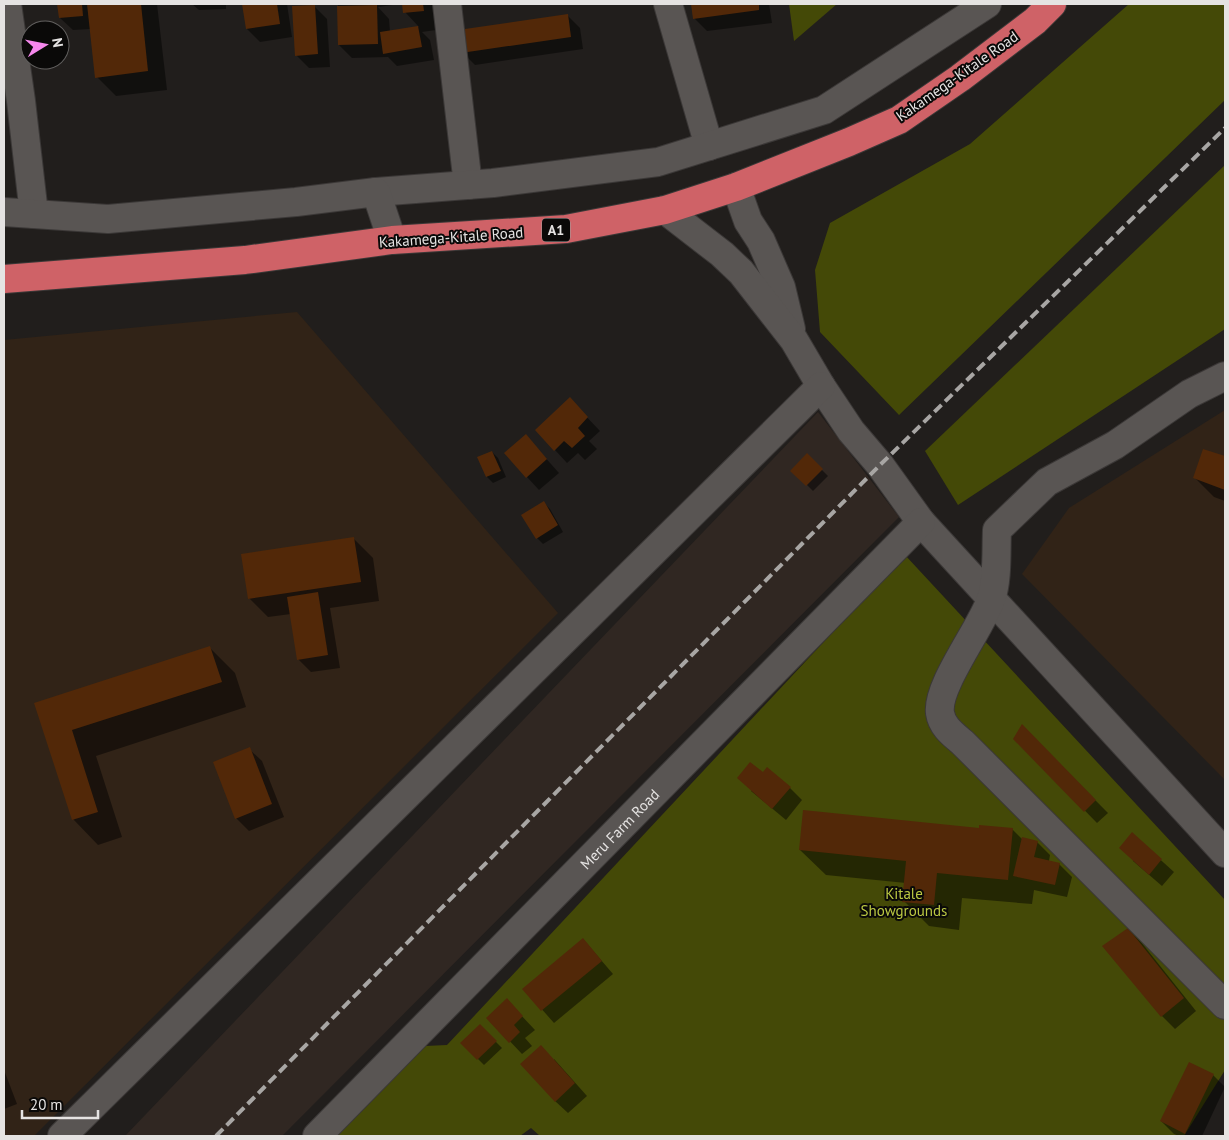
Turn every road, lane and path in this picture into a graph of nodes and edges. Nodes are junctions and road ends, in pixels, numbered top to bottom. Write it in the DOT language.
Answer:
graph roads {
  1 [pos="7,4"];
  2 [pos="447,4"];
  3 [pos="668,4"];
  4 [pos="987,4"];
  5 [pos="1052,4"];
  6 [pos="709,146"];
  7 [pos="468,185"];
  8 [pos="736,187"];
  9 [pos="376,192"];
  10 [pos="665,210"];
  11 [pos="4,212"];
  12 [pos="34,214"];
  13 [pos="392,240"];
  14 [pos="4,279"];
  15 [pos="794,340"];
  16 [pos="1225,376"];
  17 [pos="821,386"];
  18 [pos="921,522"];
  19 [pos="992,598"];
  20 [pos="1225,853"];
  21 [pos="1225,1005"];
  22 [pos="62,1136"];
  23 [pos="317,1136"];
  1 -- 12 [label="street"];
  2 -- 7 [label="street"];
  3 -- 6 [label="street"];
  4 -- 6 [label="street"];
  5 -- 8 [label="highway, Kakamega-Kitale Road / A1"];
  6 -- 7 [label="street"];
  7 -- 9 [label="street"];
  8 -- 10 [label="highway, Kakamega-Kitale Road / A1"];
  8 -- 15 [label="street"];
  9 -- 12 [label="street"];
  9 -- 13 [label="street"];
  10 -- 13 [label="highway, Kakamega-Kitale Road / A1"];
  10 -- 15 [label="street"];
  11 -- 12 [label="street"];
  13 -- 14 [label="highway, Kakamega-Kitale Road / A1"];
  15 -- 17 [label="street"];
  16 -- 19 [label="street"];
  17 -- 18 [label="street"];
  17 -- 22 [label="street"];
  18 -- 19 [label="street"];
  18 -- 23 [label="street, Meru Farm Road"];
  19 -- 20 [label="street"];
  19 -- 21 [label="street"];
}
